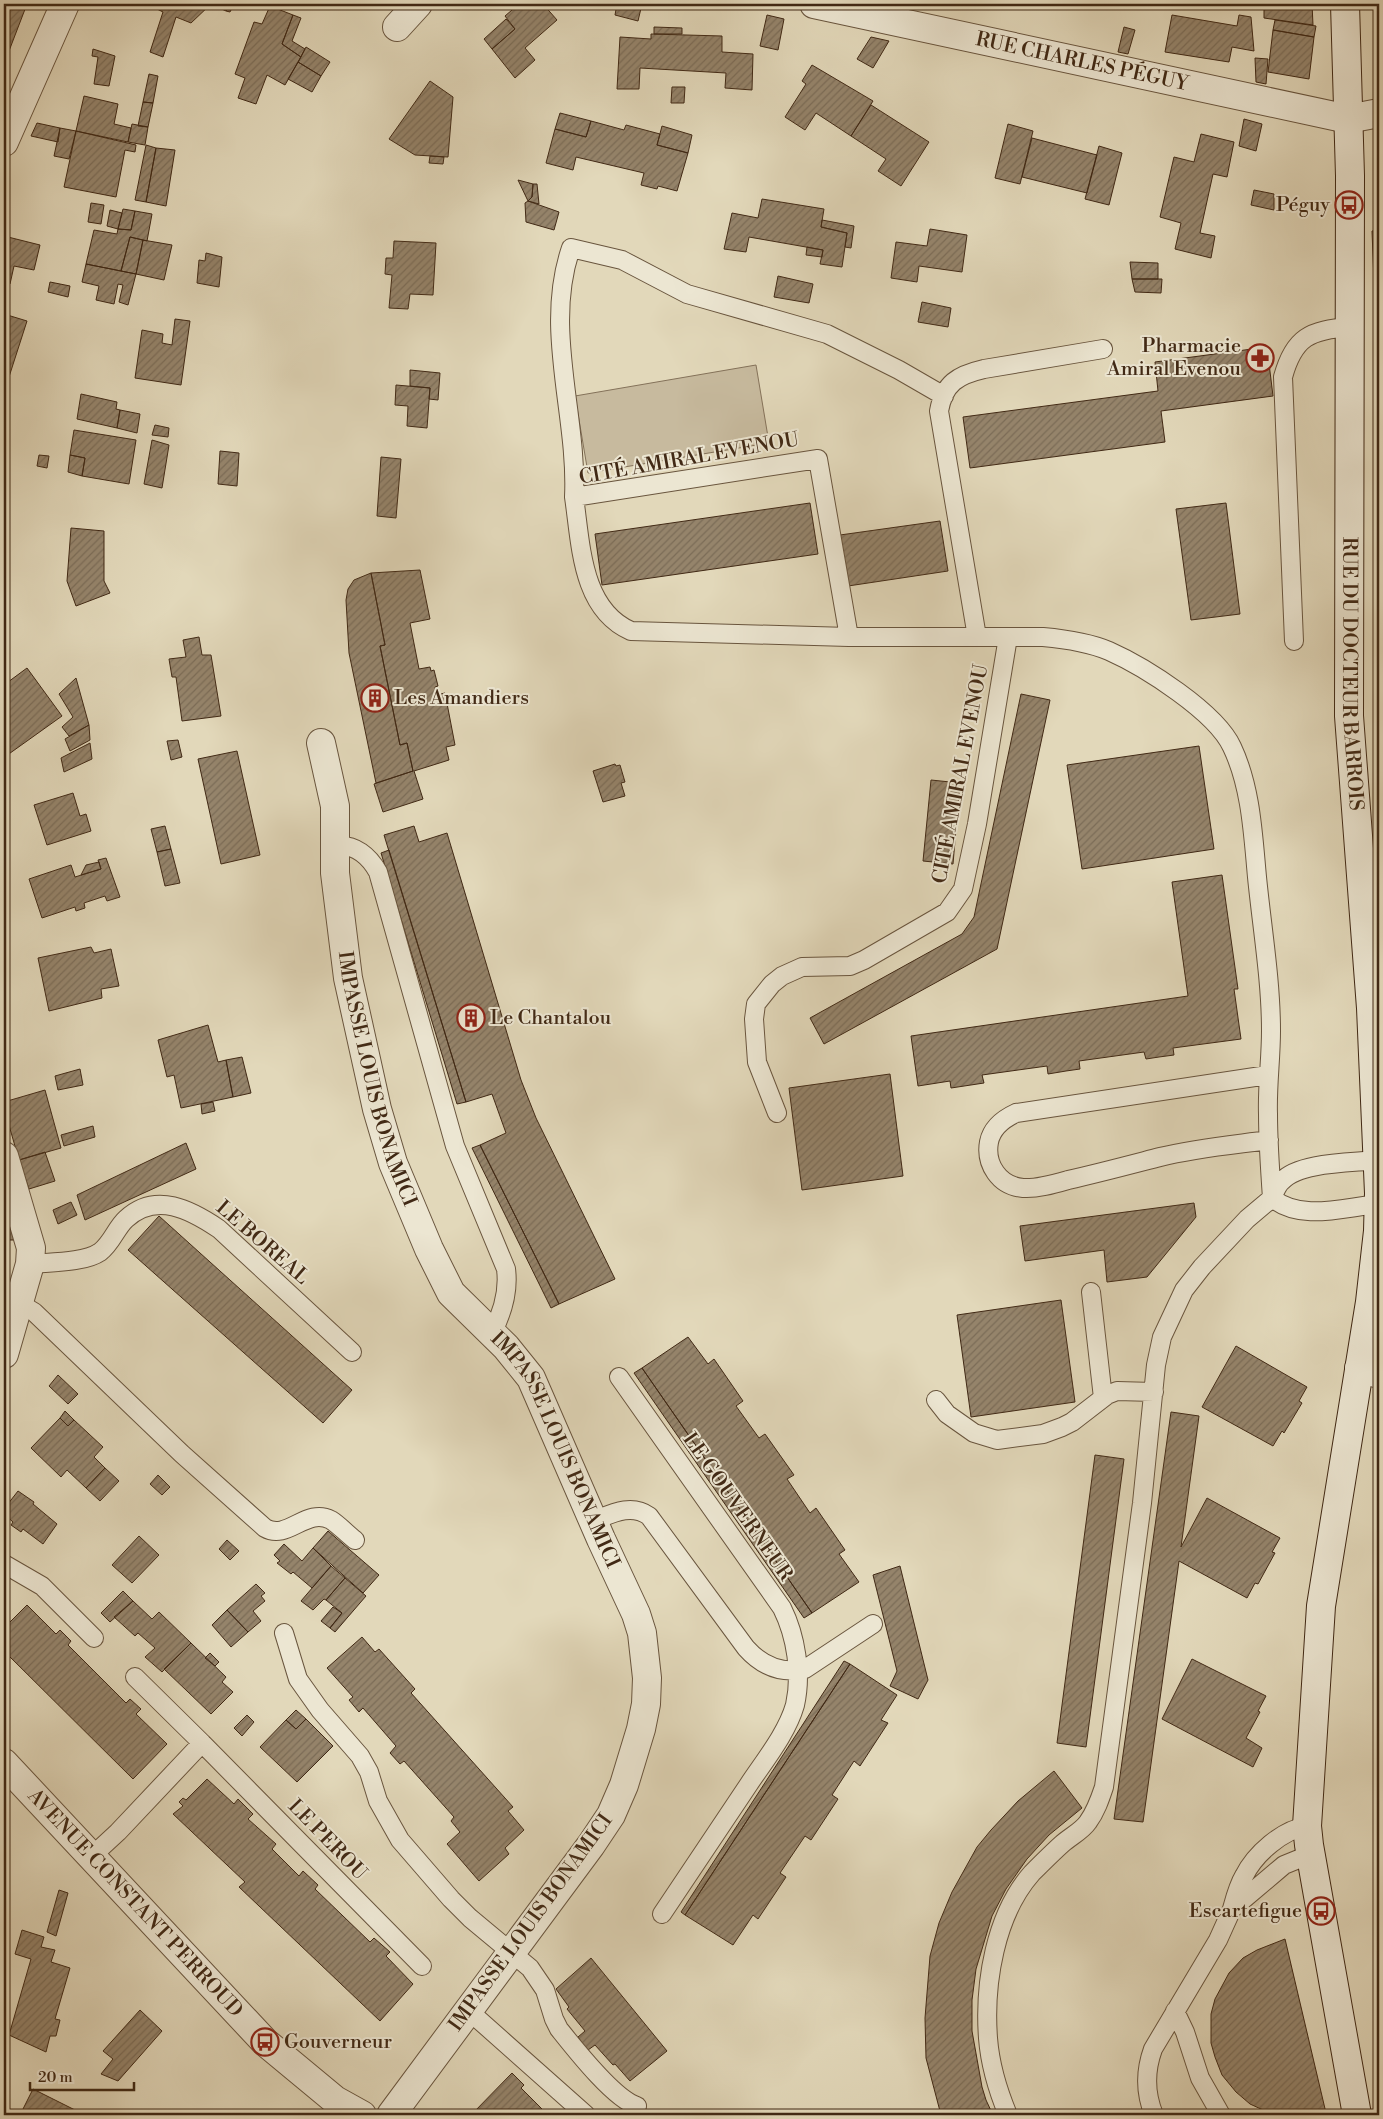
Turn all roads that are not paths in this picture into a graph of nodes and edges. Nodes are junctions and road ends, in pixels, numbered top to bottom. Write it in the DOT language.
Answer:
graph roads {
  1 [pos="64,4"];
  2 [pos="418,4"];
  3 [pos="814,4"];
  4 [pos="1345,4"];
  5 [pos="397,27"];
  6 [pos="1379,113"];
  7 [pos="1348,119"];
  8 [pos="4,142"];
  9 [pos="1350,327"];
  10 [pos="1104,349"];
  11 [pos="944,396"];
  12 [pos="574,497"];
  13 [pos="849,637"];
  14 [pos="977,637"];
  15 [pos="1008,637"];
  16 [pos="1294,641"];
  17 [pos="321,743"];
  18 [pos="336,846"];
  19 [pos="1268,1075"];
  20 [pos="777,1113"];
  21 [pos="1269,1140"];
  22 [pos="4,1156"];
  23 [pos="1377,1160"];
  24 [pos="1272,1198"];
  25 [pos="1379,1204"];
  26 [pos="30,1264"];
  27 [pos="1091,1292"];
  28 [pos="19,1303"];
  29 [pos="492,1333"];
  30 [pos="352,1352"];
  31 [pos="4,1354"];
  32 [pos="1369,1371"];
  33 [pos="619,1377"];
  34 [pos="1154,1392"];
  35 [pos="1103,1398"];
  36 [pos="936,1400"];
  37 [pos="593,1521"];
  38 [pos="355,1540"];
  39 [pos="4,1564"];
  40 [pos="873,1624"];
  41 [pos="284,1633"];
  42 [pos="94,1638"];
  43 [pos="798,1671"];
  44 [pos="135,1677"];
  45 [pos="202,1743"];
  46 [pos="4,1763"];
  47 [pos="1307,1826"];
  48 [pos="1310,1854"];
  49 [pos="92,1856"];
  50 [pos="1232,1909"];
  51 [pos="662,1914"];
  52 [pos="512,1953"];
  53 [pos="422,1966"];
  54 [pos="469,2011"];
  55 [pos="1175,2011"];
  56 [pos="637,2106"];
  57 [pos="362,2115"];
  58 [pos="391,2115"];
  59 [pos="586,2115"];
  60 [pos="1008,2115"];
  61 [pos="1154,2115"];
  62 [pos="1221,2115"];
  63 [pos="1357,2115"];
  1 -- 8 [label="street"];
  2 -- 5 [label="street"];
  3 -- 7 [label="street, RUE CHARLES PÉGUY"];
  4 -- 7 [label="street, RUE DU DOCTEUR BARROIS"];
  6 -- 7 [label="street"];
  7 -- 9 [label="street, RUE DU DOCTEUR BARROIS"];
  9 -- 16 [label="lane"];
  9 -- 23 [label="street, RUE DU DOCTEUR BARROIS"];
  10 -- 11 [label="lane"];
  11 -- 12 [label="lane"];
  11 -- 14 [label="lane, CITÉ AMIRAL EVENOU"];
  12 -- 13 [label="lane, CITÉ AMIRAL EVENOU"];
  12 -- 13 [label="lane, CITÉ AMIRAL EVENOU"];
  13 -- 14 [label="lane, CITÉ AMIRAL EVENOU"];
  14 -- 15 [label="lane, CITÉ AMIRAL EVENOU"];
  15 -- 19 [label="lane, CITÉ AMIRAL EVENOU"];
  15 -- 20 [label="lane, CITÉ AMIRAL EVENOU"];
  17 -- 18 [label="street, IMPASSE LOUIS BONAMICI"];
  18 -- 29 [label="street, IMPASSE LOUIS BONAMICI"];
  18 -- 29 [label="lane"];
  19 -- 21 [label="lane, CITÉ AMIRAL EVENOU"];
  19 -- 21 [label="lane"];
  21 -- 24 [label="lane, CITÉ AMIRAL EVENOU"];
  22 -- 26 [label="street"];
  23 -- 24 [label="lane"];
  23 -- 25 [label="street, RUE DU DOCTEUR BARROIS"];
  24 -- 25 [label="lane"];
  24 -- 34 [label="lane"];
  25 -- 32 [label="street, RUE DU DOCTEUR BARROIS"];
  26 -- 28 [label="street"];
  26 -- 30 [label="lane, LE BOREAL"];
  27 -- 35 [label="lane"];
  28 -- 31 [label="street"];
  28 -- 38 [label="lane"];
  29 -- 37 [label="street, IMPASSE LOUIS BONAMICI"];
  32 -- 47 [label="street, RUE DU DOCTEUR BARROIS"];
  33 -- 43 [label="lane, LE GOUVERNEUR"];
  34 -- 35 [label="lane"];
  34 -- 60 [label="lane"];
  35 -- 36 [label="lane"];
  37 -- 43 [label="lane"];
  37 -- 52 [label="street, IMPASSE LOUIS BONAMICI"];
  39 -- 42 [label="lane"];
  40 -- 43 [label="lane"];
  41 -- 52 [label="lane"];
  43 -- 51 [label="lane, LE GOUVERNEUR"];
  44 -- 45 [label="lane, LE PEROU"];
  45 -- 49 [label="lane"];
  45 -- 53 [label="lane, LE PEROU"];
  46 -- 49 [label="street, AVENUE CONSTANT PERROUD"];
  47 -- 48 [label="street, RUE DU DOCTEUR BARROIS"];
  47 -- 50 [label="lane"];
  48 -- 50 [label="lane"];
  48 -- 63 [label="street, RUE DU DOCTEUR BARROIS"];
  49 -- 57 [label="street, AVENUE CONSTANT PERROUD"];
  50 -- 55 [label="lane"];
  52 -- 54 [label="street, IMPASSE LOUIS BONAMICI"];
  52 -- 56 [label="lane"];
  54 -- 58 [label="street, IMPASSE LOUIS BONAMICI"];
  54 -- 59 [label="lane"];
  55 -- 61 [label="lane"];
  55 -- 62 [label="lane"];
}
